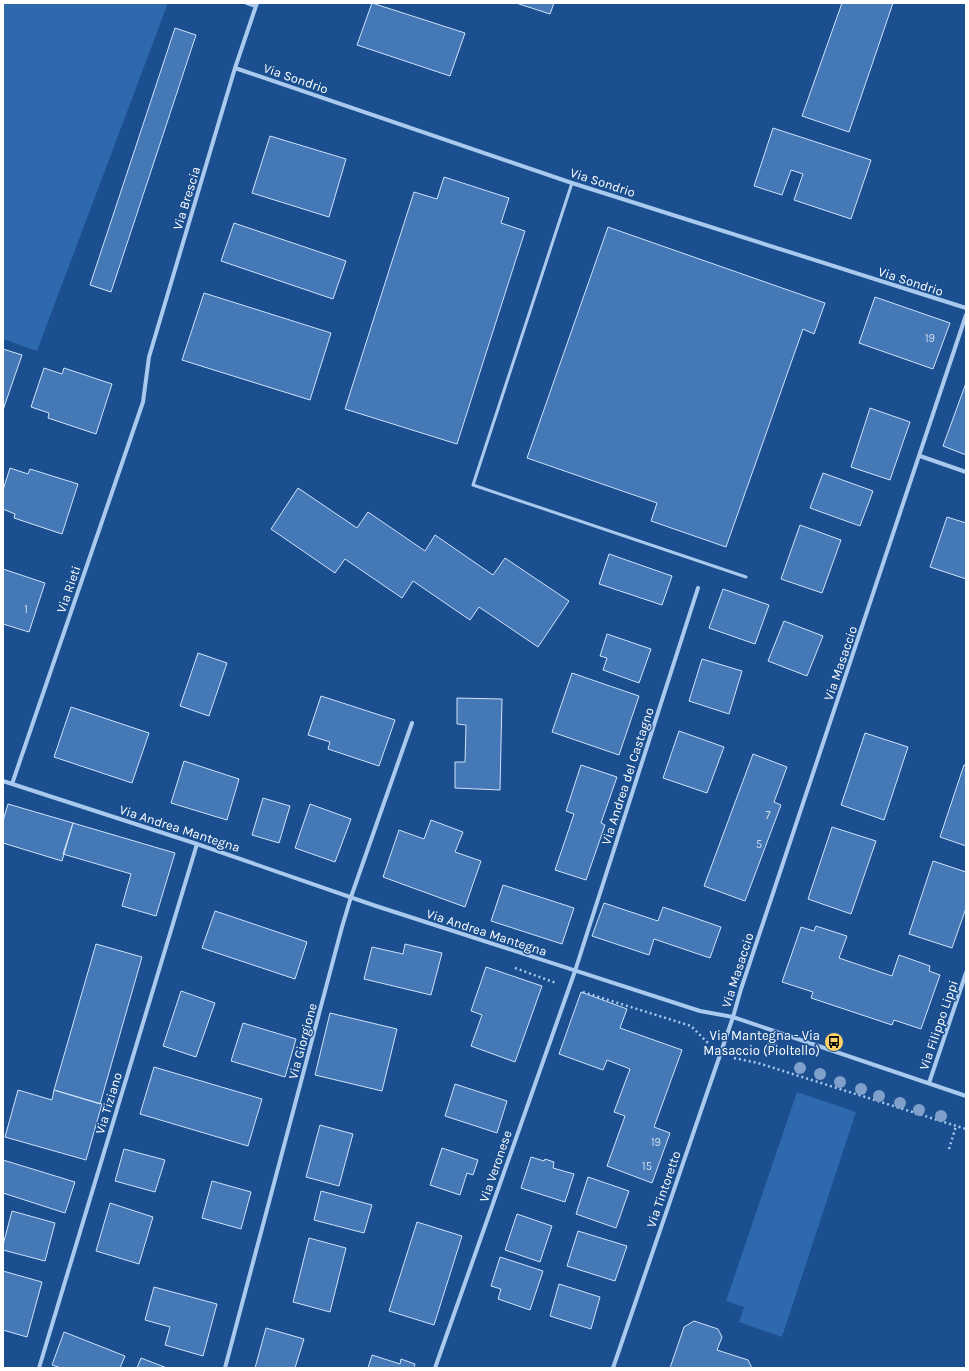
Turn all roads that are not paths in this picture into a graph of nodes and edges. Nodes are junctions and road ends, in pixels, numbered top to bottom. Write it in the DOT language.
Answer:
graph roads {
  1 [pos="247,3"];
  2 [pos="256,4"];
  3 [pos="235,68"];
  4 [pos="572,183"];
  5 [pos="966,308"];
  6 [pos="966,315"];
  7 [pos="143,402"];
  8 [pos="920,456"];
  9 [pos="966,472"];
  10 [pos="746,577"];
  11 [pos="698,588"];
  12 [pos="412,723"];
  13 [pos="3,781"];
  14 [pos="12,784"];
  15 [pos="197,844"];
  16 [pos="351,898"];
  17 [pos="575,971"];
  18 [pos="966,973"];
  19 [pos="733,1018"];
  20 [pos="929,1083"];
  21 [pos="966,1096"];
  22 [pos="39,1368"];
  23 [pos="225,1368"];
  24 [pos="435,1368"];
  25 [pos="613,1368"];
  1 -- 2 [label="street"];
  2 -- 3 [label="street, Via Brescia"];
  3 -- 4 [label="street, Via Sondrio"];
  3 -- 7 [label="street, Via Brescia"];
  4 -- 5 [label="street, Via Sondrio"];
  4 -- 10 [label="lane"];
  6 -- 8 [label="street, Via Masaccio"];
  7 -- 14 [label="street, Via Rieti"];
  8 -- 9 [label="street"];
  8 -- 19 [label="street, Via Masaccio"];
  11 -- 17 [label="street, Via Andrea del Castagno"];
  12 -- 16 [label="street, Via Giorgione"];
  13 -- 14 [label="street, Via Andrea Mantegna"];
  14 -- 15 [label="street, Via Andrea Mantegna"];
  15 -- 16 [label="street, Via Andrea Mantegna"];
  15 -- 22 [label="street, Via Tiziano"];
  16 -- 17 [label="street, Via Andrea Mantegna"];
  16 -- 23 [label="street, Via Giorgione"];
  17 -- 19 [label="street, Via Andrea Mantegna"];
  17 -- 24 [label="street, Via Veronese"];
  18 -- 20 [label="street, Via Filippo Lippi"];
  19 -- 20 [label="street, Via Andrea Mantegna"];
  19 -- 25 [label="street, Via Tintoretto"];
  20 -- 21 [label="street, Via Andrea Mantegna"];
}
